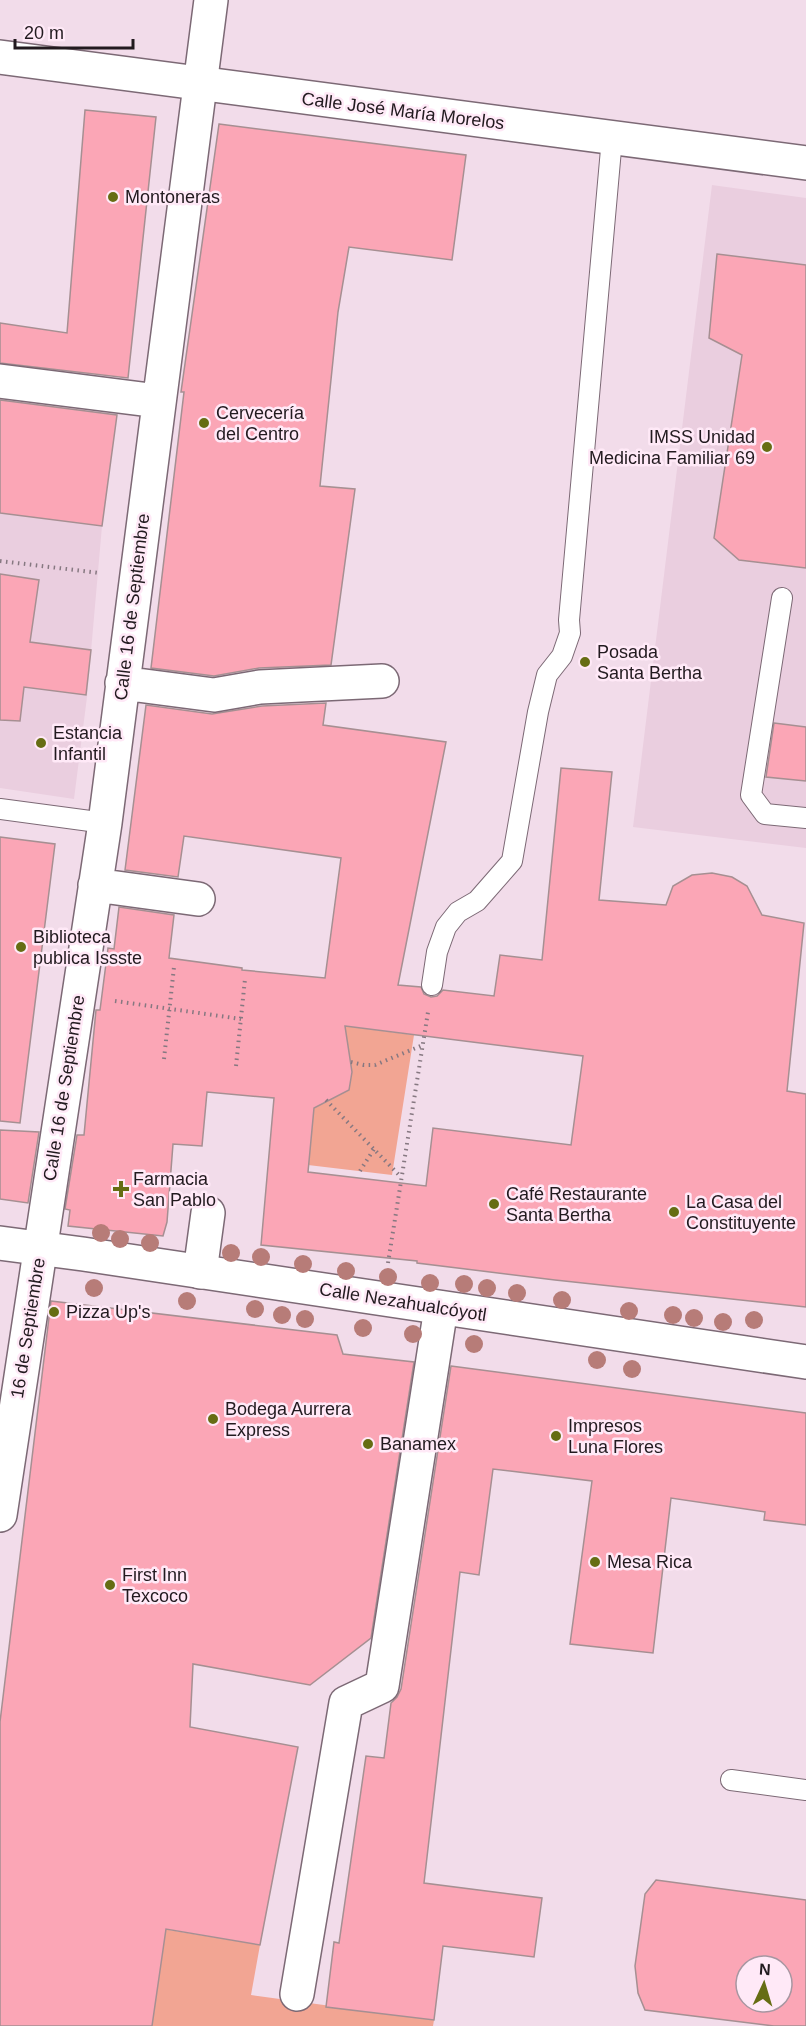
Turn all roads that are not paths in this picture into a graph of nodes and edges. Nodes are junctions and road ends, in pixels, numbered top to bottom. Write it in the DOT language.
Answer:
graph roads {
  1 [pos="211,0"];
  2 [pos="0,57"];
  3 [pos="200,84"];
  4 [pos="612,138"];
  5 [pos="806,163"];
  6 [pos="0,381"];
  7 [pos="158,401"];
  8 [pos="782,598"];
  9 [pos="382,681"];
  10 [pos="122,683"];
  11 [pos="0,809"];
  12 [pos="806,818"];
  13 [pos="105,823"];
  14 [pos="95,885"];
  15 [pos="198,899"];
  16 [pos="432,985"];
  17 [pos="208,1213"];
  18 [pos="0,1243"];
  19 [pos="41,1249"];
  20 [pos="200,1272"];
  21 [pos="441,1308"];
  22 [pos="806,1362"];
  23 [pos="0,1515"];
  24 [pos="731,1780"];
  25 [pos="806,1791"];
  26 [pos="297,1994"];
  1 -- 3 [label="street, Calle 16 de Septiembre"];
  2 -- 3 [label="street, Calle José María Morelos"];
  3 -- 4 [label="street, Calle José María Morelos"];
  3 -- 7 [label="street, Calle 16 de Septiembre"];
  4 -- 5 [label="street, Calle José María Morelos"];
  4 -- 16 [label="lane"];
  6 -- 7 [label="street"];
  7 -- 10 [label="street, Calle 16 de Septiembre"];
  8 -- 12 [label="lane"];
  9 -- 10 [label="street"];
  10 -- 13 [label="street, Calle 16 de Septiembre"];
  11 -- 13 [label="lane"];
  13 -- 14 [label="street, Calle 16 de Septiembre"];
  14 -- 15 [label="street"];
  14 -- 19 [label="street, Calle 16 de Septiembre"];
  17 -- 20 [label="street"];
  18 -- 19 [label="street, Calle Nezahualcóyotl"];
  19 -- 20 [label="street, Calle Nezahualcóyotl"];
  19 -- 23 [label="street, 16 de Septiembre"];
  20 -- 21 [label="street, Calle Nezahualcóyotl"];
  21 -- 22 [label="street, Calle Nezahualcóyotl"];
  21 -- 26 [label="street"];
  24 -- 25 [label="lane"];
}
